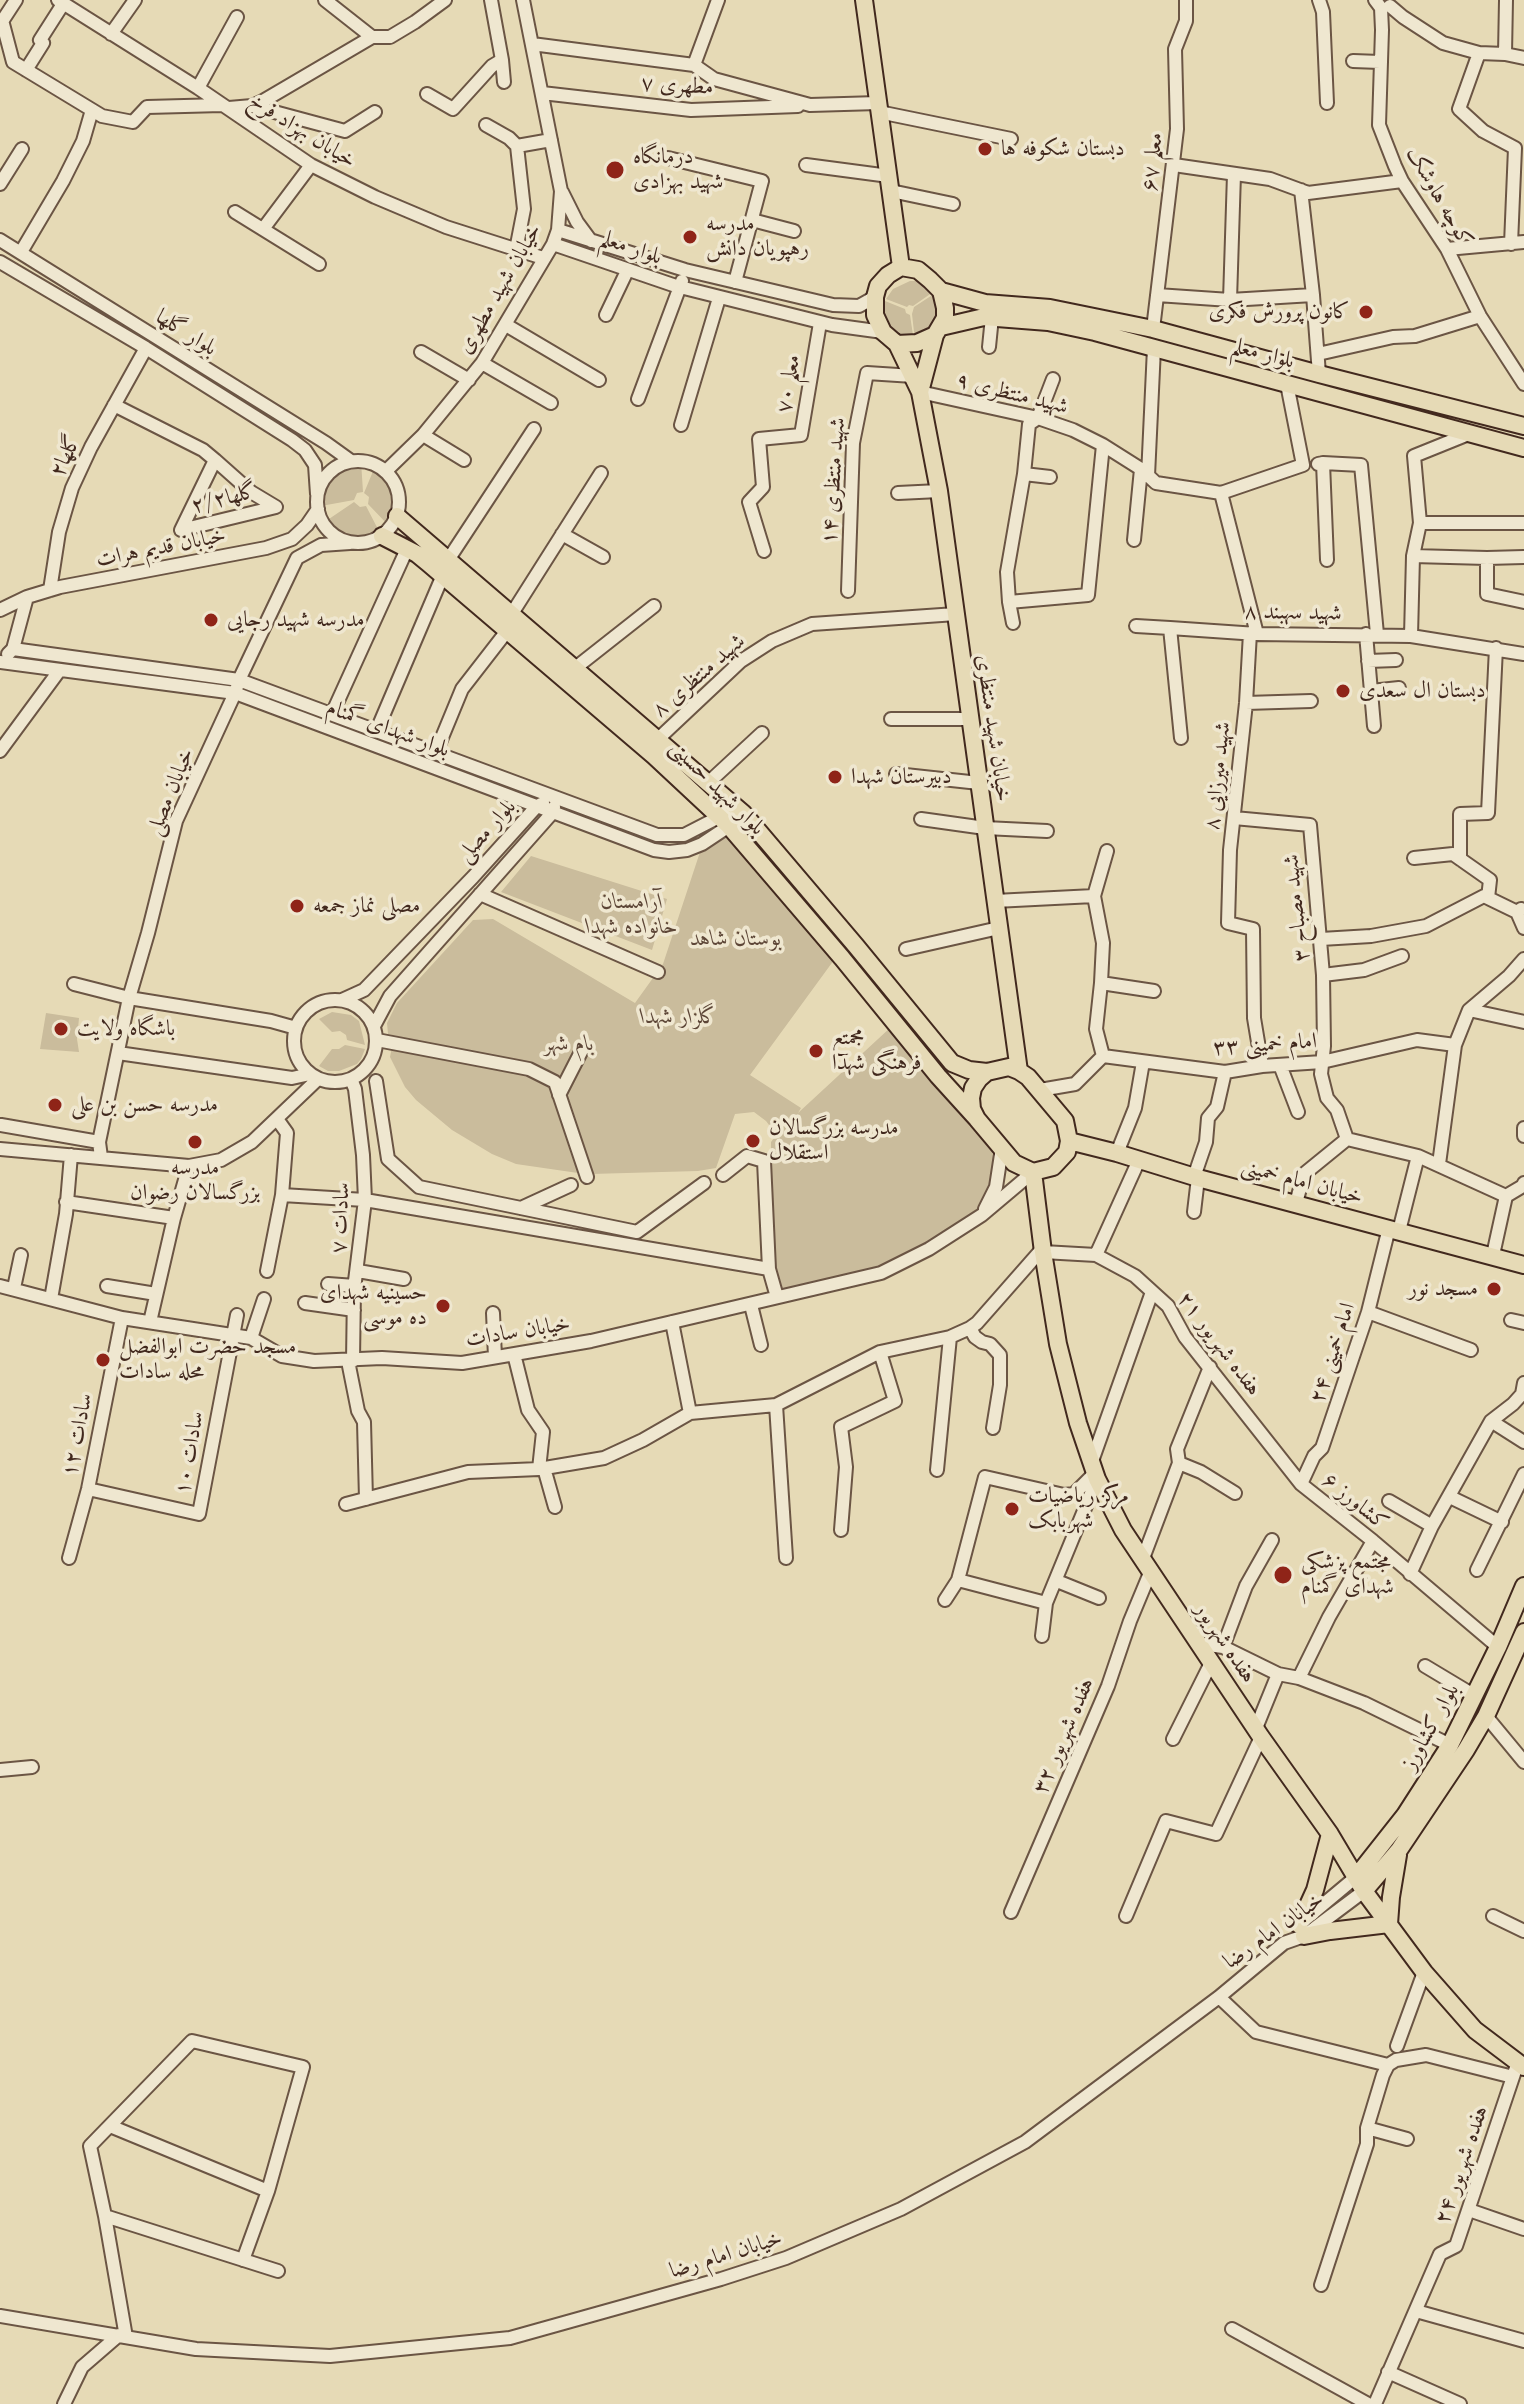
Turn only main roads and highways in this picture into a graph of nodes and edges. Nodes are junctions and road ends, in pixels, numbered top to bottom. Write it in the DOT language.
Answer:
graph roads {
  1 [pos="864,0"];
  2 [pos="901,267"];
  3 [pos="941,291"];
  4 [pos="938,331"];
  5 [pos="897,344"];
  6 [pos="920,392"];
  7 [pos="1524,426"];
  8 [pos="1524,448"];
  9 [pos="397,516"];
  10 [pos="382,536"];
  11 [pos="417,548"];
  12 [pos="509,623"];
  13 [pos="952,1063"];
  14 [pos="1019,1071"];
  15 [pos="987,1072"];
  16 [pos="938,1076"];
  17 [pos="977,1119"];
  18 [pos="1069,1141"];
  19 [pos="1033,1172"];
  20 [pos="1524,1265"];
  21 [pos="1524,1586"];
  22 [pos="1524,1632"];
  23 [pos="1519,1658"];
  24 [pos="1330,1834"];
  25 [pos="1388,1852"];
  26 [pos="1346,1860"];
  27 [pos="1360,1884"];
  28 [pos="1389,1924"];
  29 [pos="1518,2069"];
  1 -- 2 [label="main road"];
  2 -- 3 [label="main road"];
  2 -- 5 [label="main road"];
  3 -- 4 [label="main road"];
  3 -- 7 [label="main road, بلوار معلم"];
  4 -- 5 [label="main road"];
  4 -- 6 [label="main road"];
  4 -- 8 [label="main road, بلوار معلم"];
  5 -- 6 [label="main road"];
  6 -- 14 [label="main road, خیابان شهید منتظری"];
  9 -- 11 [label="main road, بلوار شهید حسینی"];
  10 -- 11 [label="main road, بلوار شهید حسینی"];
  11 -- 12 [label="main road, بلوار شهید حسینی"];
  12 -- 13 [label="main road, بلوار شهید حسینی"];
  12 -- 16 [label="main road, بلوار شهید حسینی"];
  13 -- 15 [label="main road"];
  13 -- 16 [label="main road"];
  14 -- 15 [label="main road"];
  14 -- 18 [label="main road"];
  15 -- 17 [label="main road"];
  16 -- 17 [label="main road, بلوار شهید حسینی"];
  17 -- 19 [label="main road"];
  18 -- 19 [label="main road"];
  18 -- 20 [label="main road, خیابان امام خمینی"];
  19 -- 24 [label="main road, هفده شهریور"];
  21 -- 25 [label="main road, بلوار کشاورز"];
  22 -- 23 [label="main road, بلوار کشاورز"];
  23 -- 25 [label="main road, بلوار کشاورز"];
  24 -- 26 [label="main road, هفده شهریور"];
  24 -- 28 [label="main road"];
  25 -- 26 [label="main road"];
  25 -- 27 [label="main road, بلوار کشاورز"];
  25 -- 28 [label="main road"];
  26 -- 27 [label="main road, هفده شهریور"];
  27 -- 28 [label="main road, هفده شهریور"];
  28 -- 29 [label="main road, هفده شهریور"];
}
